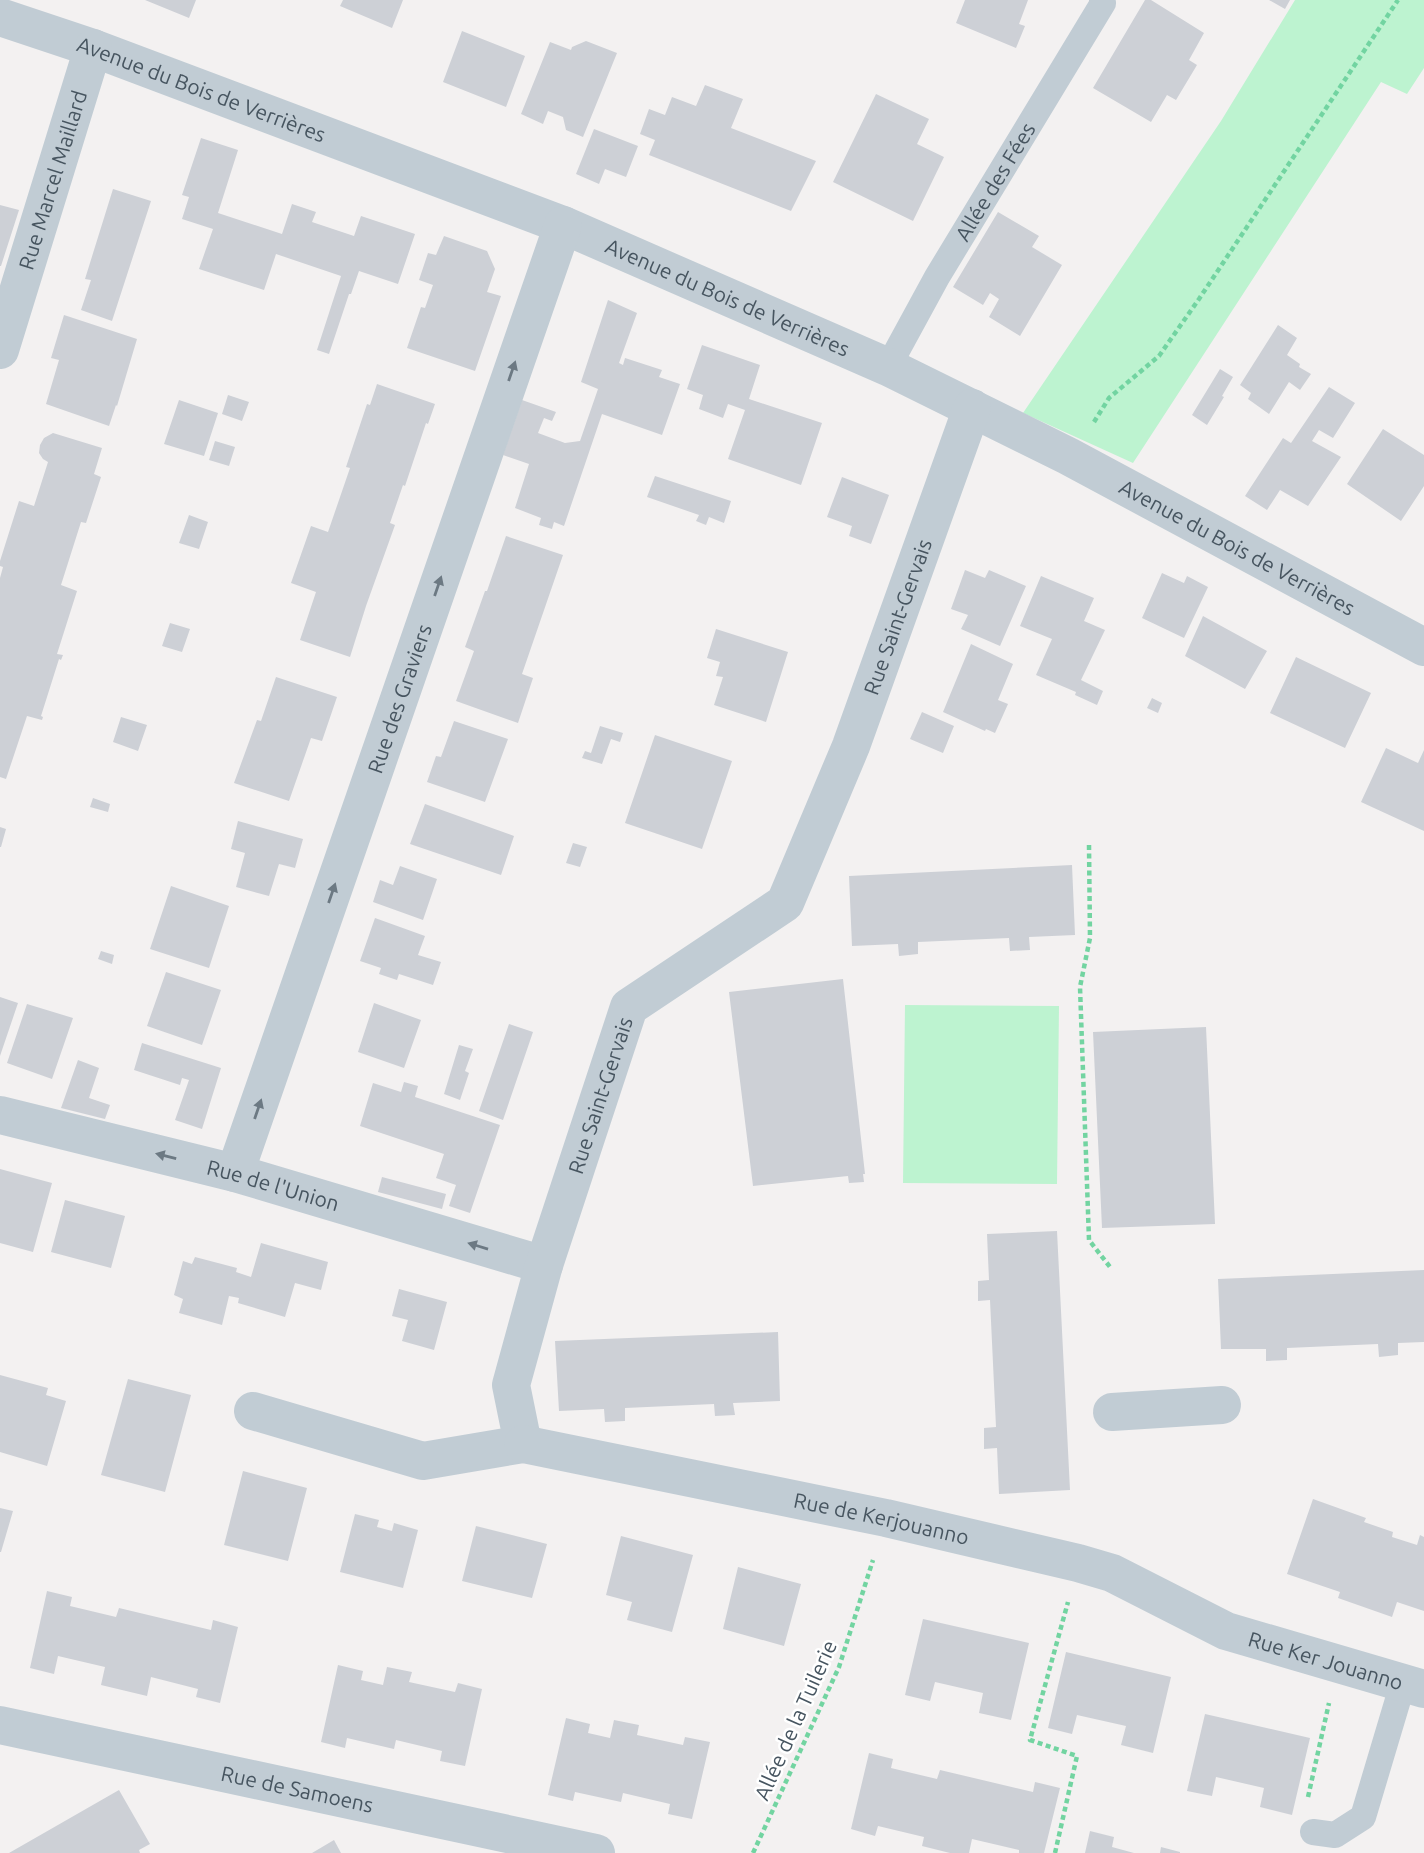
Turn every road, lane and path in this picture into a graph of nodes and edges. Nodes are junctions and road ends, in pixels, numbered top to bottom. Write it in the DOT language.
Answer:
graph roads {
  1 [pos="1102,0"];
  2 [pos="1398,0"];
  3 [pos="0,17"];
  4 [pos="93,48"];
  5 [pos="563,225"];
  6 [pos="0,349"];
  7 [pos="888,367"];
  8 [pos="972,408"];
  9 [pos="1068,456"];
  10 [pos="1424,647"];
  11 [pos="1089,845"];
  12 [pos="0,1115"];
  13 [pos="235,1173"];
  14 [pos="544,1265"];
  15 [pos="1110,1267"];
  16 [pos="1222,1405"];
  17 [pos="253,1411"];
  18 [pos="1112,1412"];
  19 [pos="523,1444"];
  20 [pos="886,1518"];
  21 [pos="1078,1563"];
  22 [pos="1226,1631"];
  23 [pos="1338,1663"];
  24 [pos="1413,1686"];
  25 [pos="0,1725"];
  26 [pos="1309,1820"];
  27 [pos="596,1853"];
  28 [pos="753,1853"];
  29 [pos="1055,1853"];
  1 -- 7 [label="lane, Allée des Fées"];
  2 -- 9 [label="path"];
  3 -- 4 [label="street, Avenue du Bois de Verrières"];
  4 -- 5 [label="street, Avenue du Bois de Verrières"];
  4 -- 6 [label="street, Rue Marcel Maillard"];
  5 -- 7 [label="street, Avenue du Bois de Verrières"];
  13 -- 5 [label="street, Rue des Graviers, one-way"];
  7 -- 8 [label="street, Avenue du Bois de Verrières"];
  8 -- 9 [label="street, Avenue du Bois de Verrières"];
  8 -- 14 [label="street, Rue Saint-Gervais"];
  9 -- 10 [label="street, Avenue du Bois de Verrières"];
  11 -- 15 [label="path"];
  13 -- 12 [label="street, Rue de l'Union, one-way"];
  14 -- 13 [label="street, Rue de l'Union, one-way"];
  14 -- 19 [label="street, Rue Saint-Gervais"];
  16 -- 18 [label="street"];
  17 -- 19 [label="street"];
  19 -- 20 [label="street, Rue de Kerjouanno"];
  20 -- 21 [label="street, Rue de Kerjouanno"];
  20 -- 28 [label="path, Allée de la Tuilerie"];
  21 -- 22 [label="street, Rue de Kerjouanno"];
  21 -- 29 [label="path"];
  22 -- 23 [label="street, Rue Ker Jouanno"];
  23 -- 24 [label="street, Rue Ker Jouanno"];
  23 -- 26 [label="path"];
  24 -- 26 [label="lane"];
  25 -- 27 [label="street, Rue de Samoens"];
}
